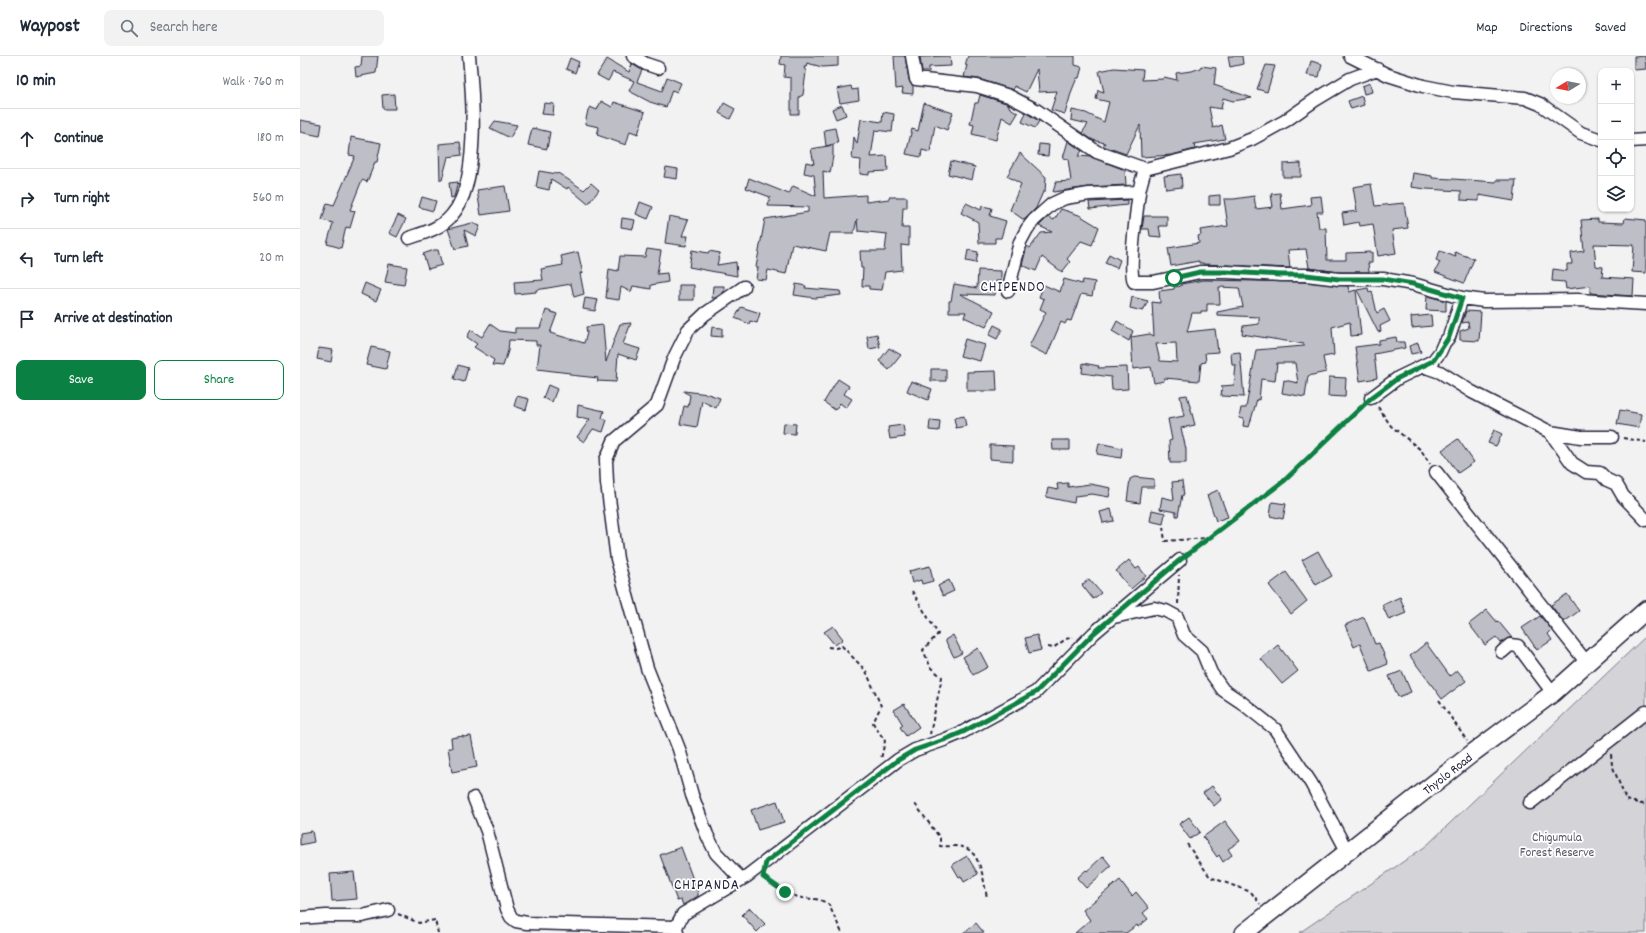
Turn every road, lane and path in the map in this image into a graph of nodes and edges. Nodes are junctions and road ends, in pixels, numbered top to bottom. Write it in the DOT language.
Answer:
graph roads {
  1 [pos="469,56"];
  2 [pos="633,56"];
  3 [pos="912,56"];
  4 [pos="1350,56"];
  5 [pos="658,68"];
  6 [pos="1378,69"];
  7 [pos="1598,139"];
  8 [pos="1646,140"];
  9 [pos="1634,141"];
  10 [pos="1145,169"];
  11 [pos="1139,192"];
  12 [pos="409,238"];
  13 [pos="744,287"];
  14 [pos="1008,291"];
  15 [pos="1462,298"];
  16 [pos="1646,304"];
  17 [pos="1424,366"];
  18 [pos="1371,398"];
  19 [pos="1550,432"];
  20 [pos="1612,437"];
  21 [pos="1646,442"];
  22 [pos="1436,472"];
  23 [pos="1646,520"];
  24 [pos="1163,527"];
  25 [pos="1208,538"];
  26 [pos="1180,560"];
  27 [pos="912,592"];
  28 [pos="1646,610"];
  29 [pos="1177,617"];
  30 [pos="1112,618"];
  31 [pos="828,647"];
  32 [pos="1502,652"];
  33 [pos="1587,663"];
  34 [pos="1553,693"];
  35 [pos="1439,700"];
  36 [pos="1646,712"];
  37 [pos="1610,740"];
  38 [pos="928,745"];
  39 [pos="1474,752"];
  40 [pos="898,760"];
  41 [pos="474,798"];
  42 [pos="1530,803"];
  43 [pos="915,804"];
  44 [pos="1646,805"];
  45 [pos="1187,844"];
  46 [pos="1347,851"];
  47 [pos="766,862"];
  48 [pos="741,879"];
  49 [pos="987,898"];
  50 [pos="388,910"];
  51 [pos="1268,915"];
  52 [pos="300,918"];
  53 [pos="677,930"];
  54 [pos="438,933"];
  55 [pos="842,933"];
  56 [pos="1244,933"];
  1 -- 12 [label="street"];
  2 -- 5 [label="street"];
  3 -- 10 [label="street"];
  4 -- 6 [label="street"];
  6 -- 7 [label="street"];
  6 -- 10 [label="street"];
  8 -- 9 [label="street"];
  10 -- 11 [label="street"];
  11 -- 14 [label="street"];
  11 -- 15 [label="street"];
  13 -- 48 [label="street"];
  15 -- 16 [label="street"];
  15 -- 17 [label="street"];
  17 -- 18 [label="street"];
  17 -- 19 [label="street"];
  18 -- 22 [label="path"];
  18 -- 25 [label="path"];
  19 -- 20 [label="street"];
  19 -- 23 [label="street"];
  20 -- 21 [label="path"];
  22 -- 33 [label="street"];
  24 -- 25 [label="path"];
  25 -- 26 [label="path"];
  26 -- 29 [label="path"];
  26 -- 30 [label="street"];
  27 -- 38 [label="path"];
  28 -- 33 [label="highway, Thyolo Road"];
  29 -- 30 [label="street"];
  29 -- 46 [label="street"];
  30 -- 38 [label="street"];
  31 -- 40 [label="path"];
  32 -- 34 [label="street"];
  33 -- 34 [label="highway, Thyolo Road"];
  34 -- 39 [label="highway, Thyolo Road"];
  35 -- 39 [label="path"];
  36 -- 37 [label="street"];
  37 -- 42 [label="street"];
  37 -- 44 [label="path"];
  38 -- 40 [label="street"];
  39 -- 46 [label="highway, Thyolo Road"];
  40 -- 47 [label="street"];
  41 -- 53 [label="street"];
  43 -- 49 [label="path"];
  45 -- 51 [label="path"];
  46 -- 51 [label="highway, Thyolo Road"];
  47 -- 48 [label="street"];
  47 -- 55 [label="path"];
  48 -- 53 [label="street"];
  50 -- 52 [label="street"];
  50 -- 54 [label="path"];
  51 -- 56 [label="highway, Thyolo Road"];
}
